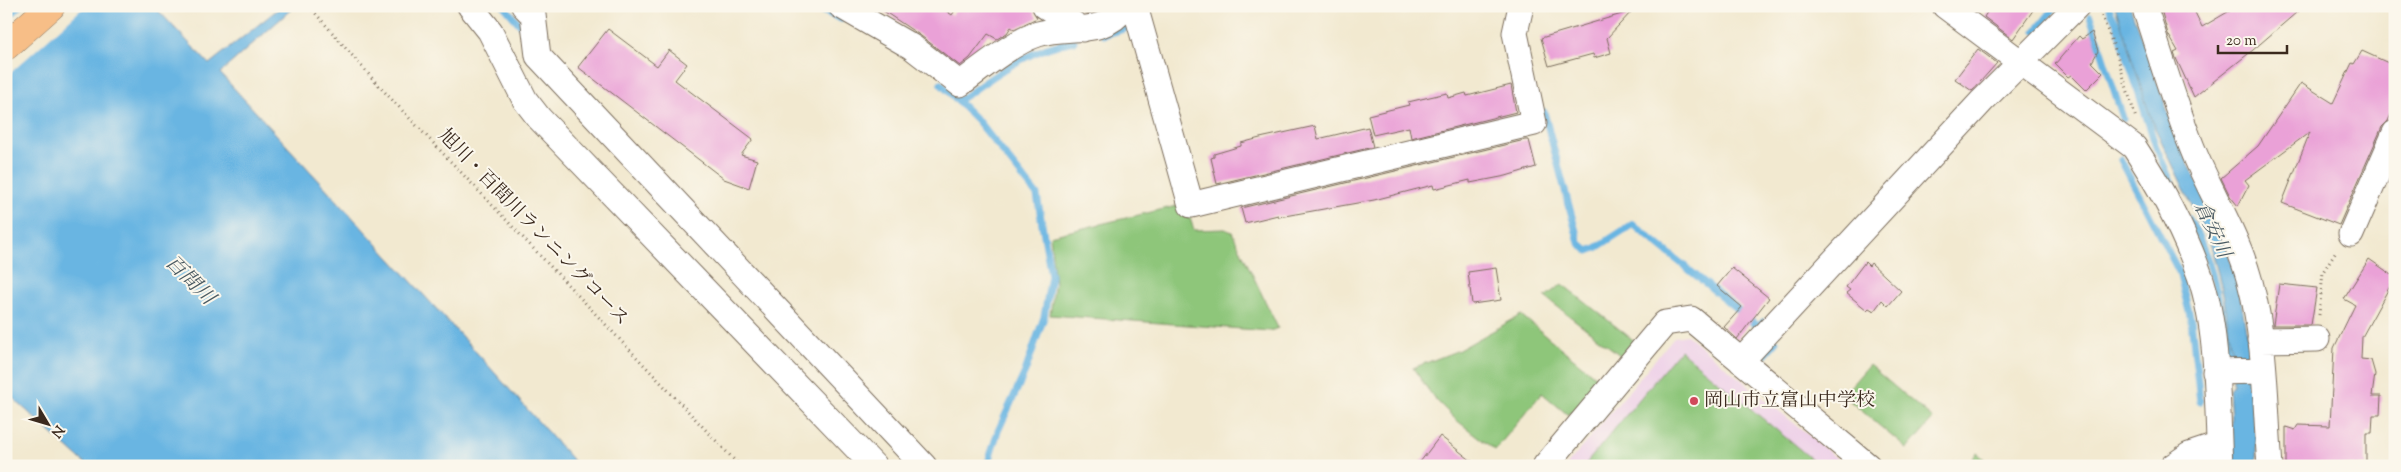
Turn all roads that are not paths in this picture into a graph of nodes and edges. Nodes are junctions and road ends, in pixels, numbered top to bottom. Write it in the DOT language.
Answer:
graph roads {
  1 [pos="51,6"];
  2 [pos="470,6"];
  3 [pos="840,6"];
  4 [pos="1045,6"];
  5 [pos="1127,6"];
  6 [pos="1522,6"];
  7 [pos="1945,6"];
  8 [pos="2076,6"];
  9 [pos="2144,6"];
  10 [pos="532,9"];
  11 [pos="1082,29"];
  12 [pos="6,46"];
  13 [pos="2020,61"];
  14 [pos="2395,133"];
  15 [pos="2351,234"];
  16 [pos="2317,339"];
  17 [pos="2260,340"];
  18 [pos="1741,361"];
  19 [pos="2258,371"];
  20 [pos="2221,372"];
  21 [pos="2219,456"];
  22 [pos="874,466"];
  23 [pos="924,466"];
  24 [pos="1546,466"];
  25 [pos="1868,466"];
  26 [pos="2173,466"];
  27 [pos="2270,466"];
  1 -- 12 [label="main road"];
  2 -- 22 [label="street"];
  3 -- 11 [label="street"];
  4 -- 11 [label="street"];
  5 -- 6 [label="street"];
  5 -- 11 [label="street"];
  7 -- 13 [label="street"];
  8 -- 13 [label="street"];
  9 -- 17 [label="street"];
  10 -- 23 [label="street"];
  13 -- 18 [label="street"];
  13 -- 20 [label="street"];
  14 -- 15 [label="street"];
  16 -- 17 [label="street"];
  17 -- 19 [label="street"];
  18 -- 24 [label="street"];
  18 -- 25 [label="street"];
  19 -- 20 [label="street"];
  19 -- 27 [label="street"];
  20 -- 21 [label="street"];
  21 -- 26 [label="street"];
}
